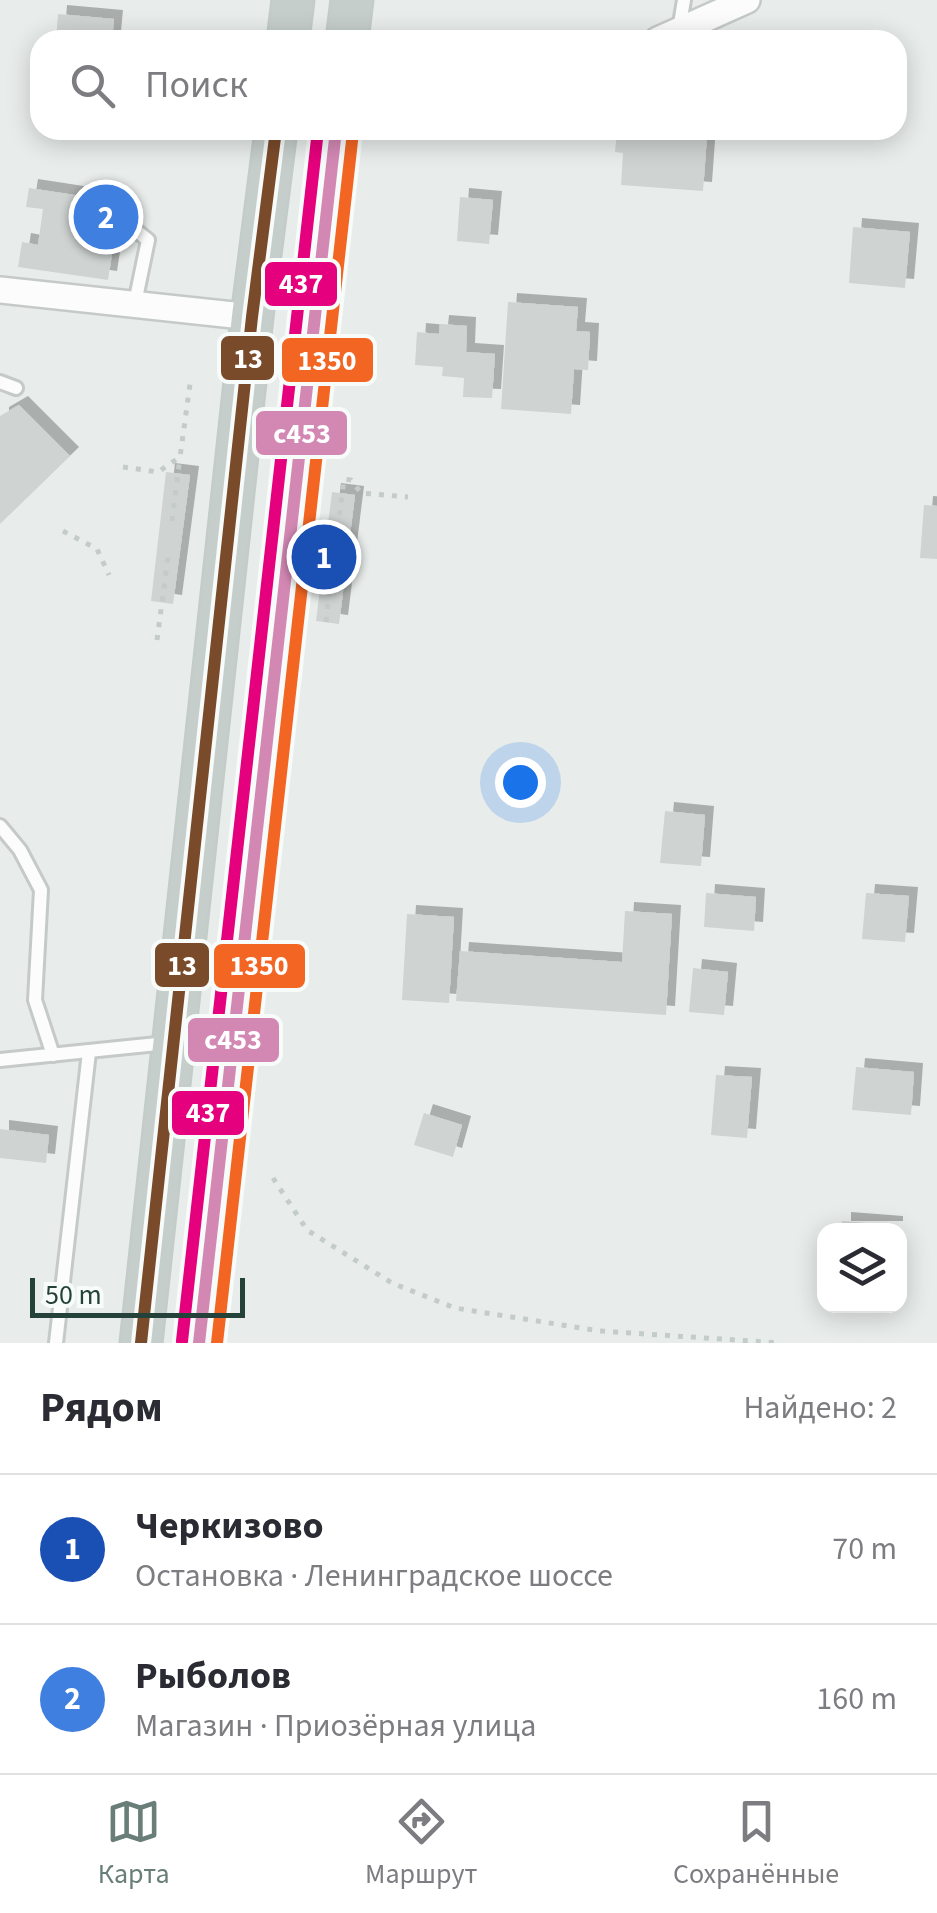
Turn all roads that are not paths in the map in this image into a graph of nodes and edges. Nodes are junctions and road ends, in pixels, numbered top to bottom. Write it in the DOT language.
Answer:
graph roads {
  1 [pos="294,0"];
  2 [pos="352,0"];
  3 [pos="684,0"];
  4 [pos="747,0"];
  5 [pos="290,30"];
  6 [pos="348,30"];
  7 [pos="671,30"];
  8 [pos="681,30"];
  9 [pos="275,140"];
  10 [pos="335,140"];
  11 [pos="133,228"];
  12 [pos="0,290"];
  13 [pos="135,303"];
  14 [pos="252,317"];
  15 [pos="0,382"];
  16 [pos="16,388"];
  17 [pos="0,826"];
  18 [pos="175,1042"];
  19 [pos="90,1052"];
  20 [pos="52,1055"];
  21 [pos="0,1060"];
  22 [pos="56,1343"];
  23 [pos="140,1343"];
  24 [pos="199,1343"];
  1 -- 5 [label="highway"];
  2 -- 6 [label="highway"];
  3 -- 7 [label="lane"];
  4 -- 8 [label="street"];
  9 -- 14 [label="highway"];
  10 -- 24 [label="highway"];
  11 -- 13 [label="lane"];
  12 -- 13 [label="street"];
  13 -- 14 [label="street"];
  14 -- 18 [label="highway"];
  15 -- 16 [label="lane"];
  17 -- 20 [label="lane"];
  18 -- 19 [label="lane"];
  18 -- 23 [label="highway"];
  19 -- 20 [label="lane"];
  19 -- 22 [label="lane"];
  20 -- 21 [label="lane"];
}
